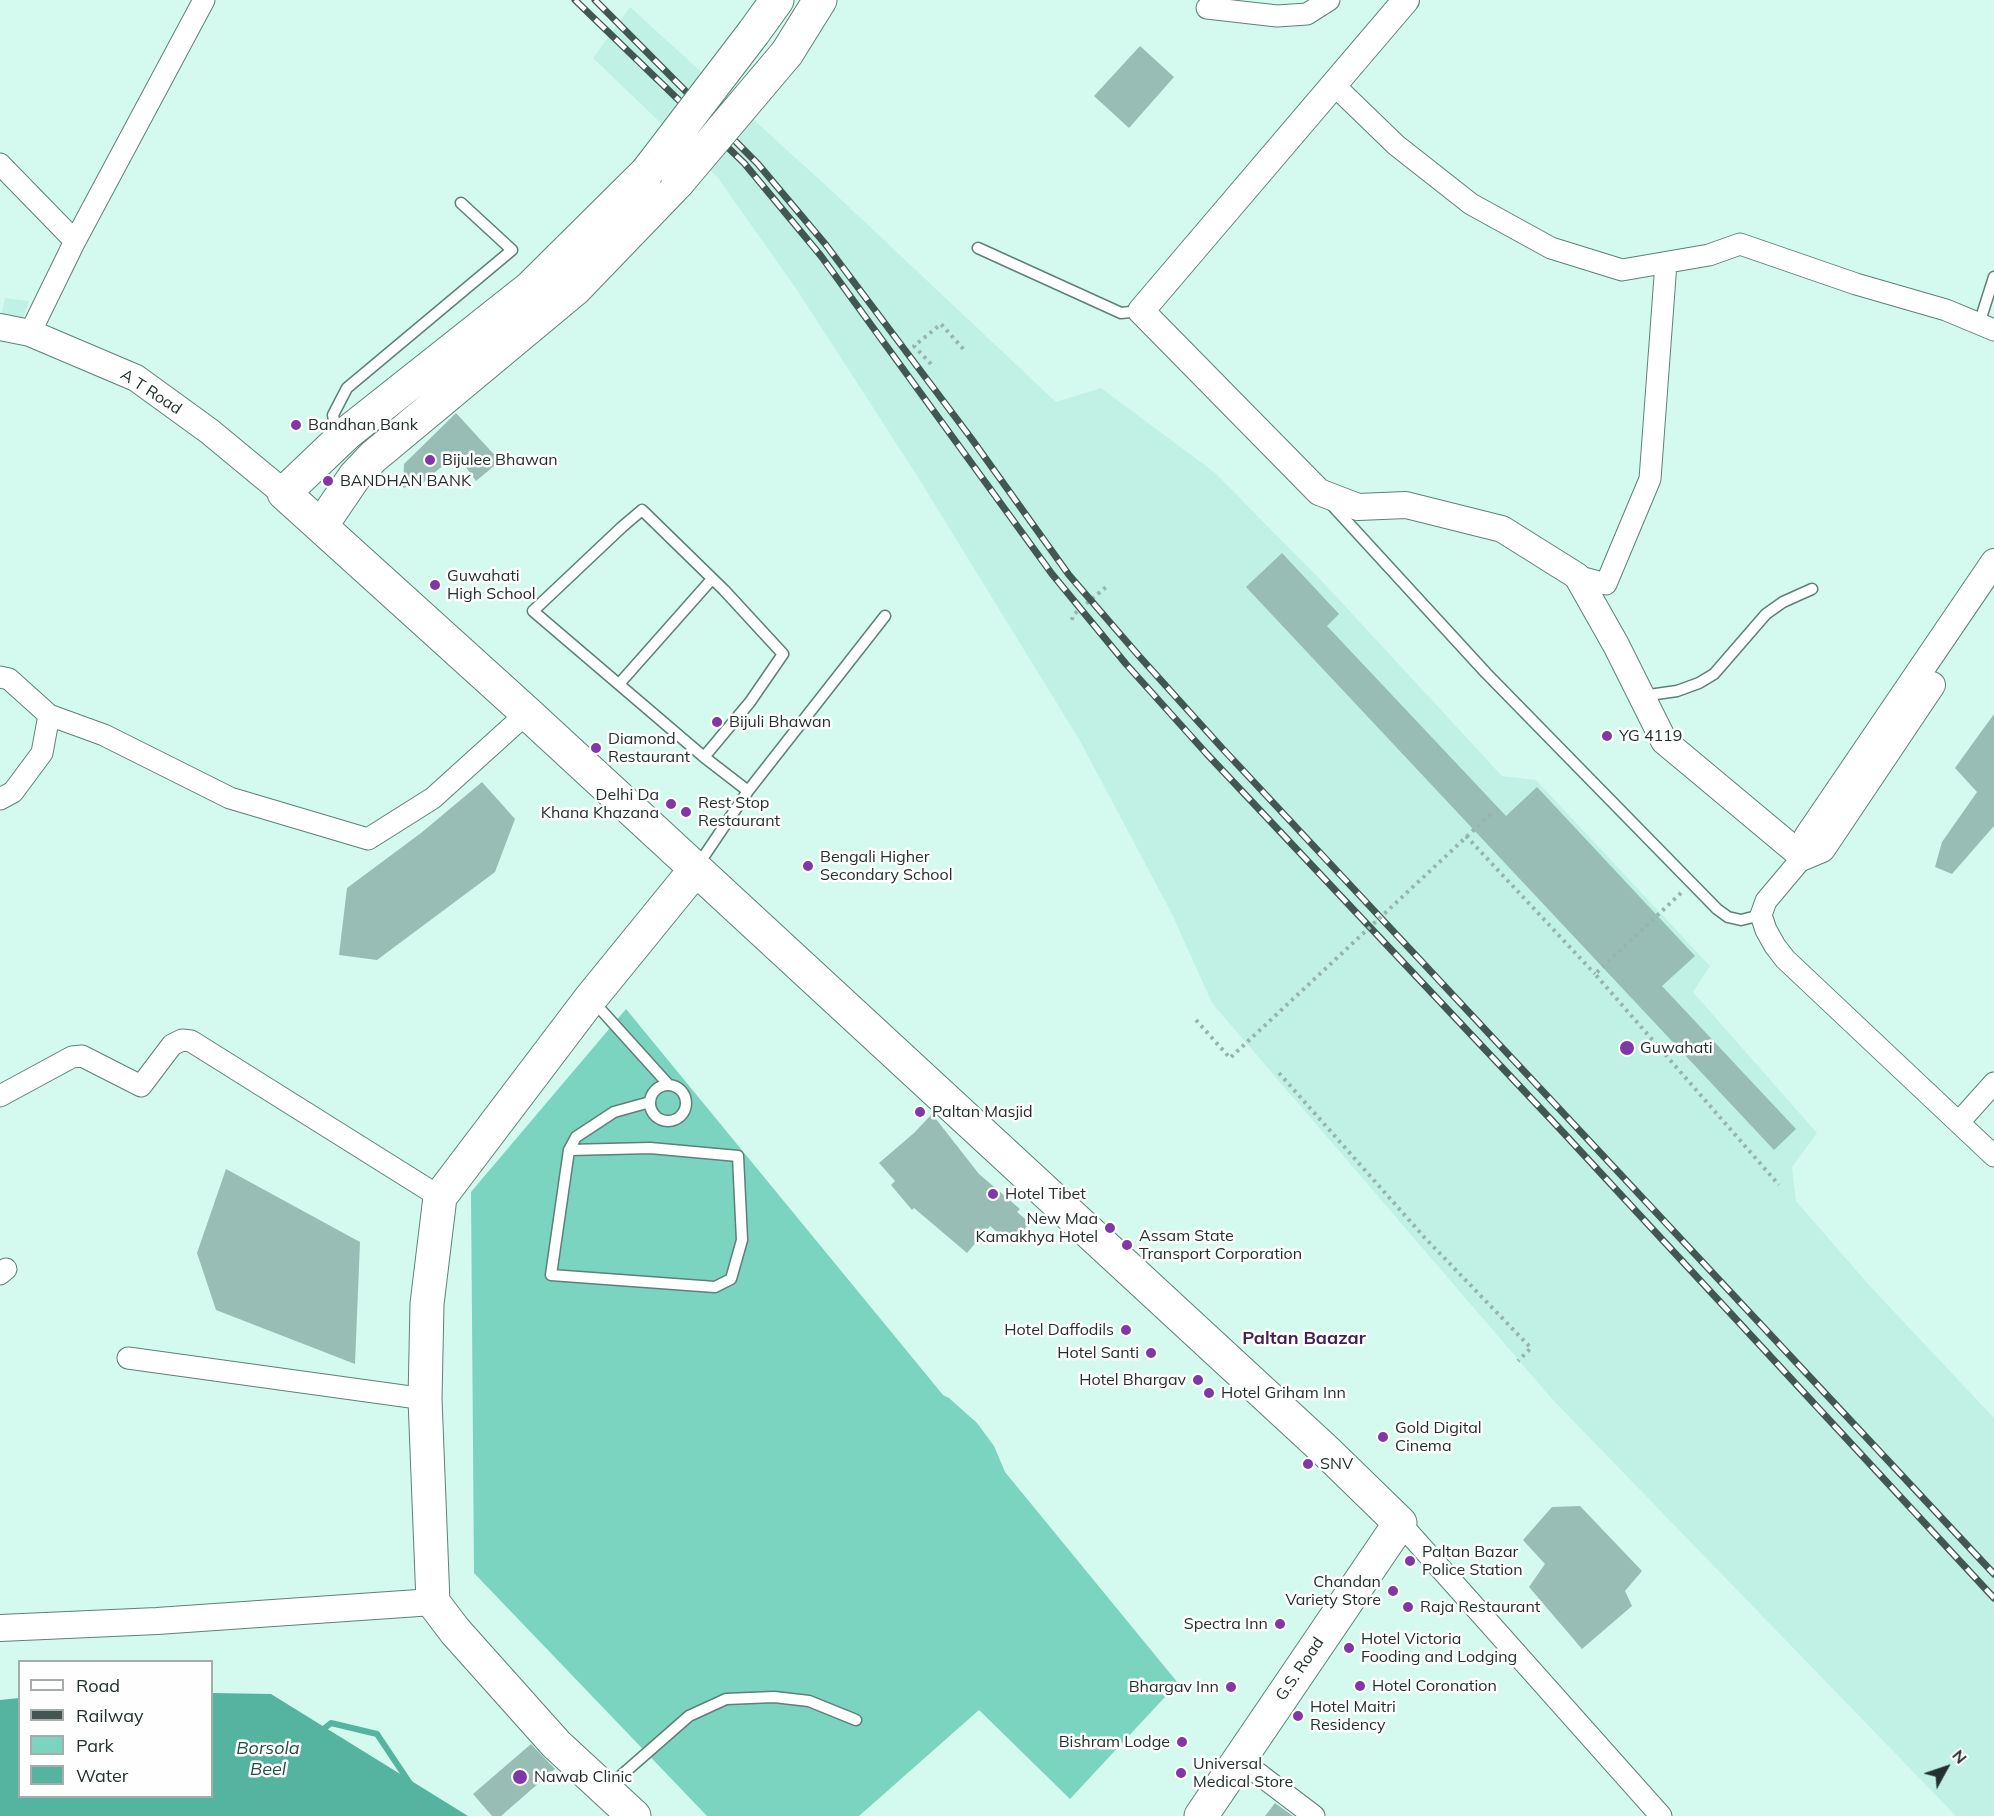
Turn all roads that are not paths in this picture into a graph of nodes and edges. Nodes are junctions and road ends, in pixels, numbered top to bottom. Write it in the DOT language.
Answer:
graph roads {
  1 [pos="204,0"];
  2 [pos="777,0"];
  3 [pos="820,0"];
  4 [pos="1329,0"];
  5 [pos="1406,0"];
  6 [pos="1208,8"];
  7 [pos="1334,85"];
  8 [pos="0,164"];
  9 [pos="460,203"];
  10 [pos="75,241"];
  11 [pos="978,248"];
  12 [pos="1666,263"];
  13 [pos="1994,277"];
  14 [pos="1141,310"];
  15 [pos="0,327"];
  16 [pos="1987,327"];
  17 [pos="30,333"];
  18 [pos="342,438"];
  19 [pos="1319,492"];
  20 [pos="284,493"];
  21 [pos="321,526"];
  22 [pos="1994,562"];
  23 [pos="1577,576"];
  24 [pos="712,579"];
  25 [pos="1812,589"];
  26 [pos="1990,590"];
  27 [pos="885,616"];
  28 [pos="0,677"];
  29 [pos="618,684"];
  30 [pos="1641,696"];
  31 [pos="528,713"];
  32 [pos="49,715"];
  33 [pos="704,758"];
  34 [pos="748,791"];
  35 [pos="0,799"];
  36 [pos="1803,857"];
  37 [pos="695,870"];
  38 [pos="1761,915"];
  39 [pos="591,999"];
  40 [pos="1994,1083"];
  41 [pos="668,1084"];
  42 [pos="0,1096"];
  43 [pos="650,1102"];
  44 [pos="1960,1121"];
  45 [pos="569,1150"];
  46 [pos="1994,1155"];
  47 [pos="440,1197"];
  48 [pos="128,1358"];
  49 [pos="426,1400"];
  50 [pos="1400,1523"];
  51 [pos="433,1602"];
  52 [pos="0,1628"];
  53 [pos="856,1720"];
  54 [pos="1239,1759"];
  55 [pos="605,1790"];
  56 [pos="634,1816"];
  57 [pos="1201,1816"];
  58 [pos="1314,1816"];
  59 [pos="1661,1816"];
  1 -- 10 [label="street"];
  2 -- 18 [label="main road, bridge"];
  3 -- 21 [label="main road, bridge"];
  4 -- 6 [label="street"];
  5 -- 7 [label="street"];
  7 -- 12 [label="street"];
  7 -- 14 [label="street"];
  8 -- 10 [label="street"];
  9 -- 18 [label="lane"];
  10 -- 17 [label="street"];
  11 -- 14 [label="lane"];
  12 -- 16 [label="street"];
  12 -- 23 [label="street"];
  13 -- 16 [label="lane"];
  14 -- 19 [label="street"];
  15 -- 17 [label="street, A T Road"];
  17 -- 20 [label="street, A T Road"];
  18 -- 20 [label="main road"];
  19 -- 23 [label="street"];
  19 -- 38 [label="lane"];
  20 -- 21 [label="main road"];
  21 -- 31 [label="main road"];
  22 -- 26 [label="street"];
  23 -- 30 [label="street"];
  24 -- 29 [label="lane"];
  24 -- 29 [label="lane"];
  24 -- 33 [label="lane"];
  25 -- 30 [label="lane"];
  26 -- 36 [label="street"];
  27 -- 34 [label="lane"];
  28 -- 32 [label="street"];
  29 -- 33 [label="lane"];
  30 -- 36 [label="street"];
  31 -- 32 [label="street"];
  31 -- 37 [label="main road"];
  32 -- 35 [label="street"];
  33 -- 34 [label="lane"];
  34 -- 37 [label="lane"];
  36 -- 38 [label="street"];
  37 -- 39 [label="main road"];
  37 -- 50 [label="main road"];
  38 -- 44 [label="street"];
  39 -- 41 [label="lane"];
  39 -- 47 [label="main road"];
  40 -- 44 [label="street"];
  41 -- 43 [label="lane"];
  41 -- 43 [label="lane"];
  42 -- 47 [label="street"];
  43 -- 45 [label="lane"];
  44 -- 46 [label="street"];
  45 -- 45 [label="lane"];
  47 -- 49 [label="main road"];
  48 -- 49 [label="street"];
  49 -- 51 [label="main road"];
  50 -- 54 [label="main road, G.S. Road"];
  50 -- 59 [label="street"];
  51 -- 52 [label="street"];
  51 -- 55 [label="main road"];
  53 -- 55 [label="lane"];
  54 -- 57 [label="main road, G.S. Road"];
  54 -- 58 [label="street"];
  55 -- 56 [label="main road"];
}
